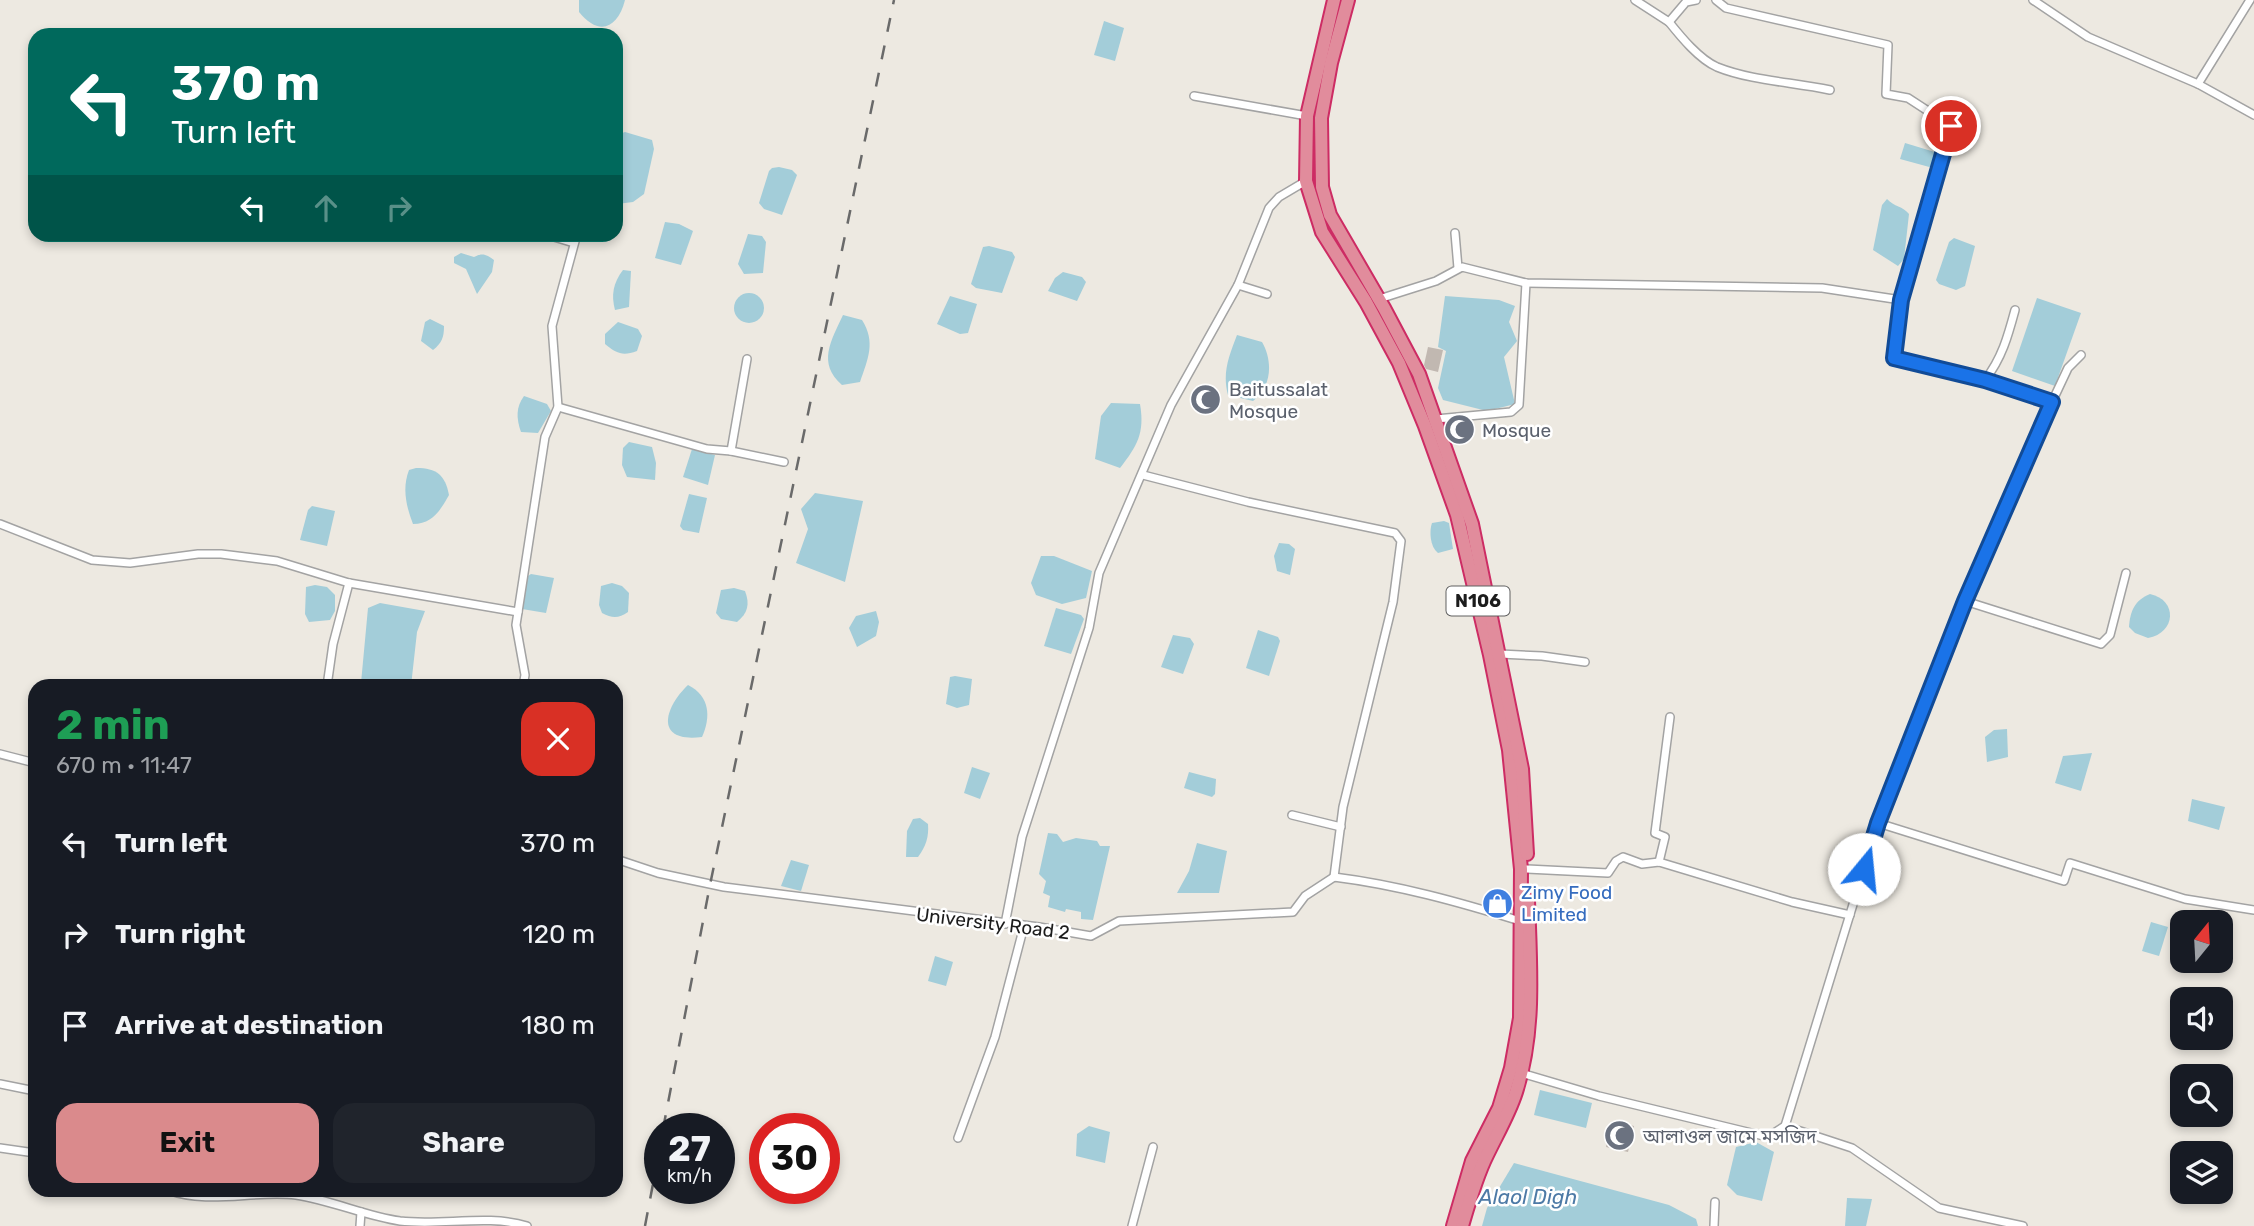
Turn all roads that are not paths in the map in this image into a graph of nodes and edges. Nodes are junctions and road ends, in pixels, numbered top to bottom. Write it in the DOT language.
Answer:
graph roads {
  1 [pos="1334,0"];
  2 [pos="1348,0"];
  3 [pos="1635,0"];
  4 [pos="1696,0"];
  5 [pos="1716,0"];
  6 [pos="2033,0"];
  7 [pos="2250,0"];
  8 [pos="1670,22"];
  9 [pos="2198,84"];
  10 [pos="1830,90"];
  11 [pos="1194,96"];
  12 [pos="2254,115"];
  13 [pos="1307,116"];
  14 [pos="1306,181"];
  15 [pos="1455,233"];
  16 [pos="575,242"];
  17 [pos="1458,268"];
  18 [pos="1526,283"];
  19 [pos="1238,285"];
  20 [pos="1267,294"];
  21 [pos="1379,299"];
  22 [pos="1901,300"];
  23 [pos="2015,310"];
  24 [pos="2081,355"];
  25 [pos="747,359"];
  26 [pos="1985,380"];
  27 [pos="2052,402"];
  28 [pos="558,407"];
  29 [pos="1436,419"];
  30 [pos="731,451"];
  31 [pos="784,462"];
  32 [pos="1143,475"];
  33 [pos="0,524"];
  34 [pos="2126,573"];
  35 [pos="349,583"];
  36 [pos="1965,601"];
  37 [pos="518,612"];
  38 [pos="1500,654"];
  39 [pos="1585,662"];
  40 [pos="328,679"];
  41 [pos="525,679"];
  42 [pos="1670,717"];
  43 [pos="0,754"];
  44 [pos="28,761"];
  45 [pos="1292,815"];
  46 [pos="1878,823"];
  47 [pos="1341,827"];
  48 [pos="623,861"];
  49 [pos="1659,862"];
  50 [pos="1527,869"];
  51 [pos="1334,877"];
  52 [pos="2254,910"];
  53 [pos="1850,915"];
  54 [pos="1520,921"];
  55 [pos="1005,924"];
  56 [pos="1024,926"];
  57 [pos="1521,1073"];
  58 [pos="0,1084"];
  59 [pos="28,1090"];
  60 [pos="1785,1126"];
  61 [pos="958,1138"];
  62 [pos="1153,1147"];
  63 [pos="0,1148"];
  64 [pos="28,1152"];
  65 [pos="189,1197"];
  66 [pos="227,1197"];
  67 [pos="304,1197"];
  68 [pos="1715,1202"];
  69 [pos="361,1212"];
  70 [pos="360,1226"];
  71 [pos="527,1226"];
  72 [pos="1132,1226"];
  73 [pos="1452,1226"];
  74 [pos="1462,1226"];
  75 [pos="1714,1226"];
  76 [pos="2023,1226"];
  1 -- 13 [label="highway, N106"];
  2 -- 21 [label="highway, N106"];
  3 -- 8 [label="street"];
  4 -- 8 [label="street"];
  5 -- 22 [label="street"];
  6 -- 9 [label="street"];
  7 -- 9 [label="street"];
  8 -- 10 [label="street"];
  9 -- 12 [label="street"];
  11 -- 13 [label="street"];
  13 -- 14 [label="highway, N106"];
  14 -- 19 [label="street"];
  14 -- 54 [label="highway, N106"];
  15 -- 17 [label="street"];
  16 -- 28 [label="street"];
  17 -- 18 [label="street"];
  17 -- 21 [label="street"];
  18 -- 22 [label="street"];
  18 -- 29 [label="street"];
  19 -- 20 [label="street"];
  19 -- 32 [label="street"];
  21 -- 29 [label="highway, N106"];
  22 -- 26 [label="street"];
  23 -- 26 [label="street"];
  24 -- 27 [label="street"];
  25 -- 30 [label="street"];
  26 -- 27 [label="street"];
  27 -- 36 [label="street"];
  28 -- 30 [label="street"];
  28 -- 37 [label="street"];
  29 -- 38 [label="highway, N106"];
  30 -- 31 [label="street"];
  32 -- 47 [label="street"];
  32 -- 55 [label="street"];
  33 -- 35 [label="street"];
  34 -- 36 [label="street"];
  35 -- 37 [label="street"];
  35 -- 40 [label="street"];
  36 -- 46 [label="street"];
  37 -- 41 [label="street"];
  38 -- 39 [label="street"];
  38 -- 50 [label="highway, N106"];
  42 -- 49 [label="street"];
  43 -- 44 [label="street"];
  45 -- 47 [label="street"];
  46 -- 52 [label="street"];
  46 -- 53 [label="street"];
  47 -- 51 [label="street"];
  48 -- 55 [label="street, University Road 2"];
  49 -- 50 [label="street"];
  49 -- 53 [label="street"];
  50 -- 57 [label="highway, N106"];
  51 -- 54 [label="street"];
  51 -- 56 [label="street, University Road 2"];
  53 -- 60 [label="street"];
  54 -- 73 [label="highway, N106"];
  55 -- 56 [label="street, University Road 2"];
  56 -- 61 [label="street"];
  57 -- 60 [label="street"];
  57 -- 74 [label="highway, N106"];
  58 -- 59 [label="street"];
  60 -- 76 [label="street"];
  62 -- 72 [label="street"];
  63 -- 64 [label="street"];
  65 -- 66 [label="street"];
  67 -- 69 [label="street"];
  68 -- 75 [label="street"];
  69 -- 70 [label="street"];
  69 -- 71 [label="street"];
}
